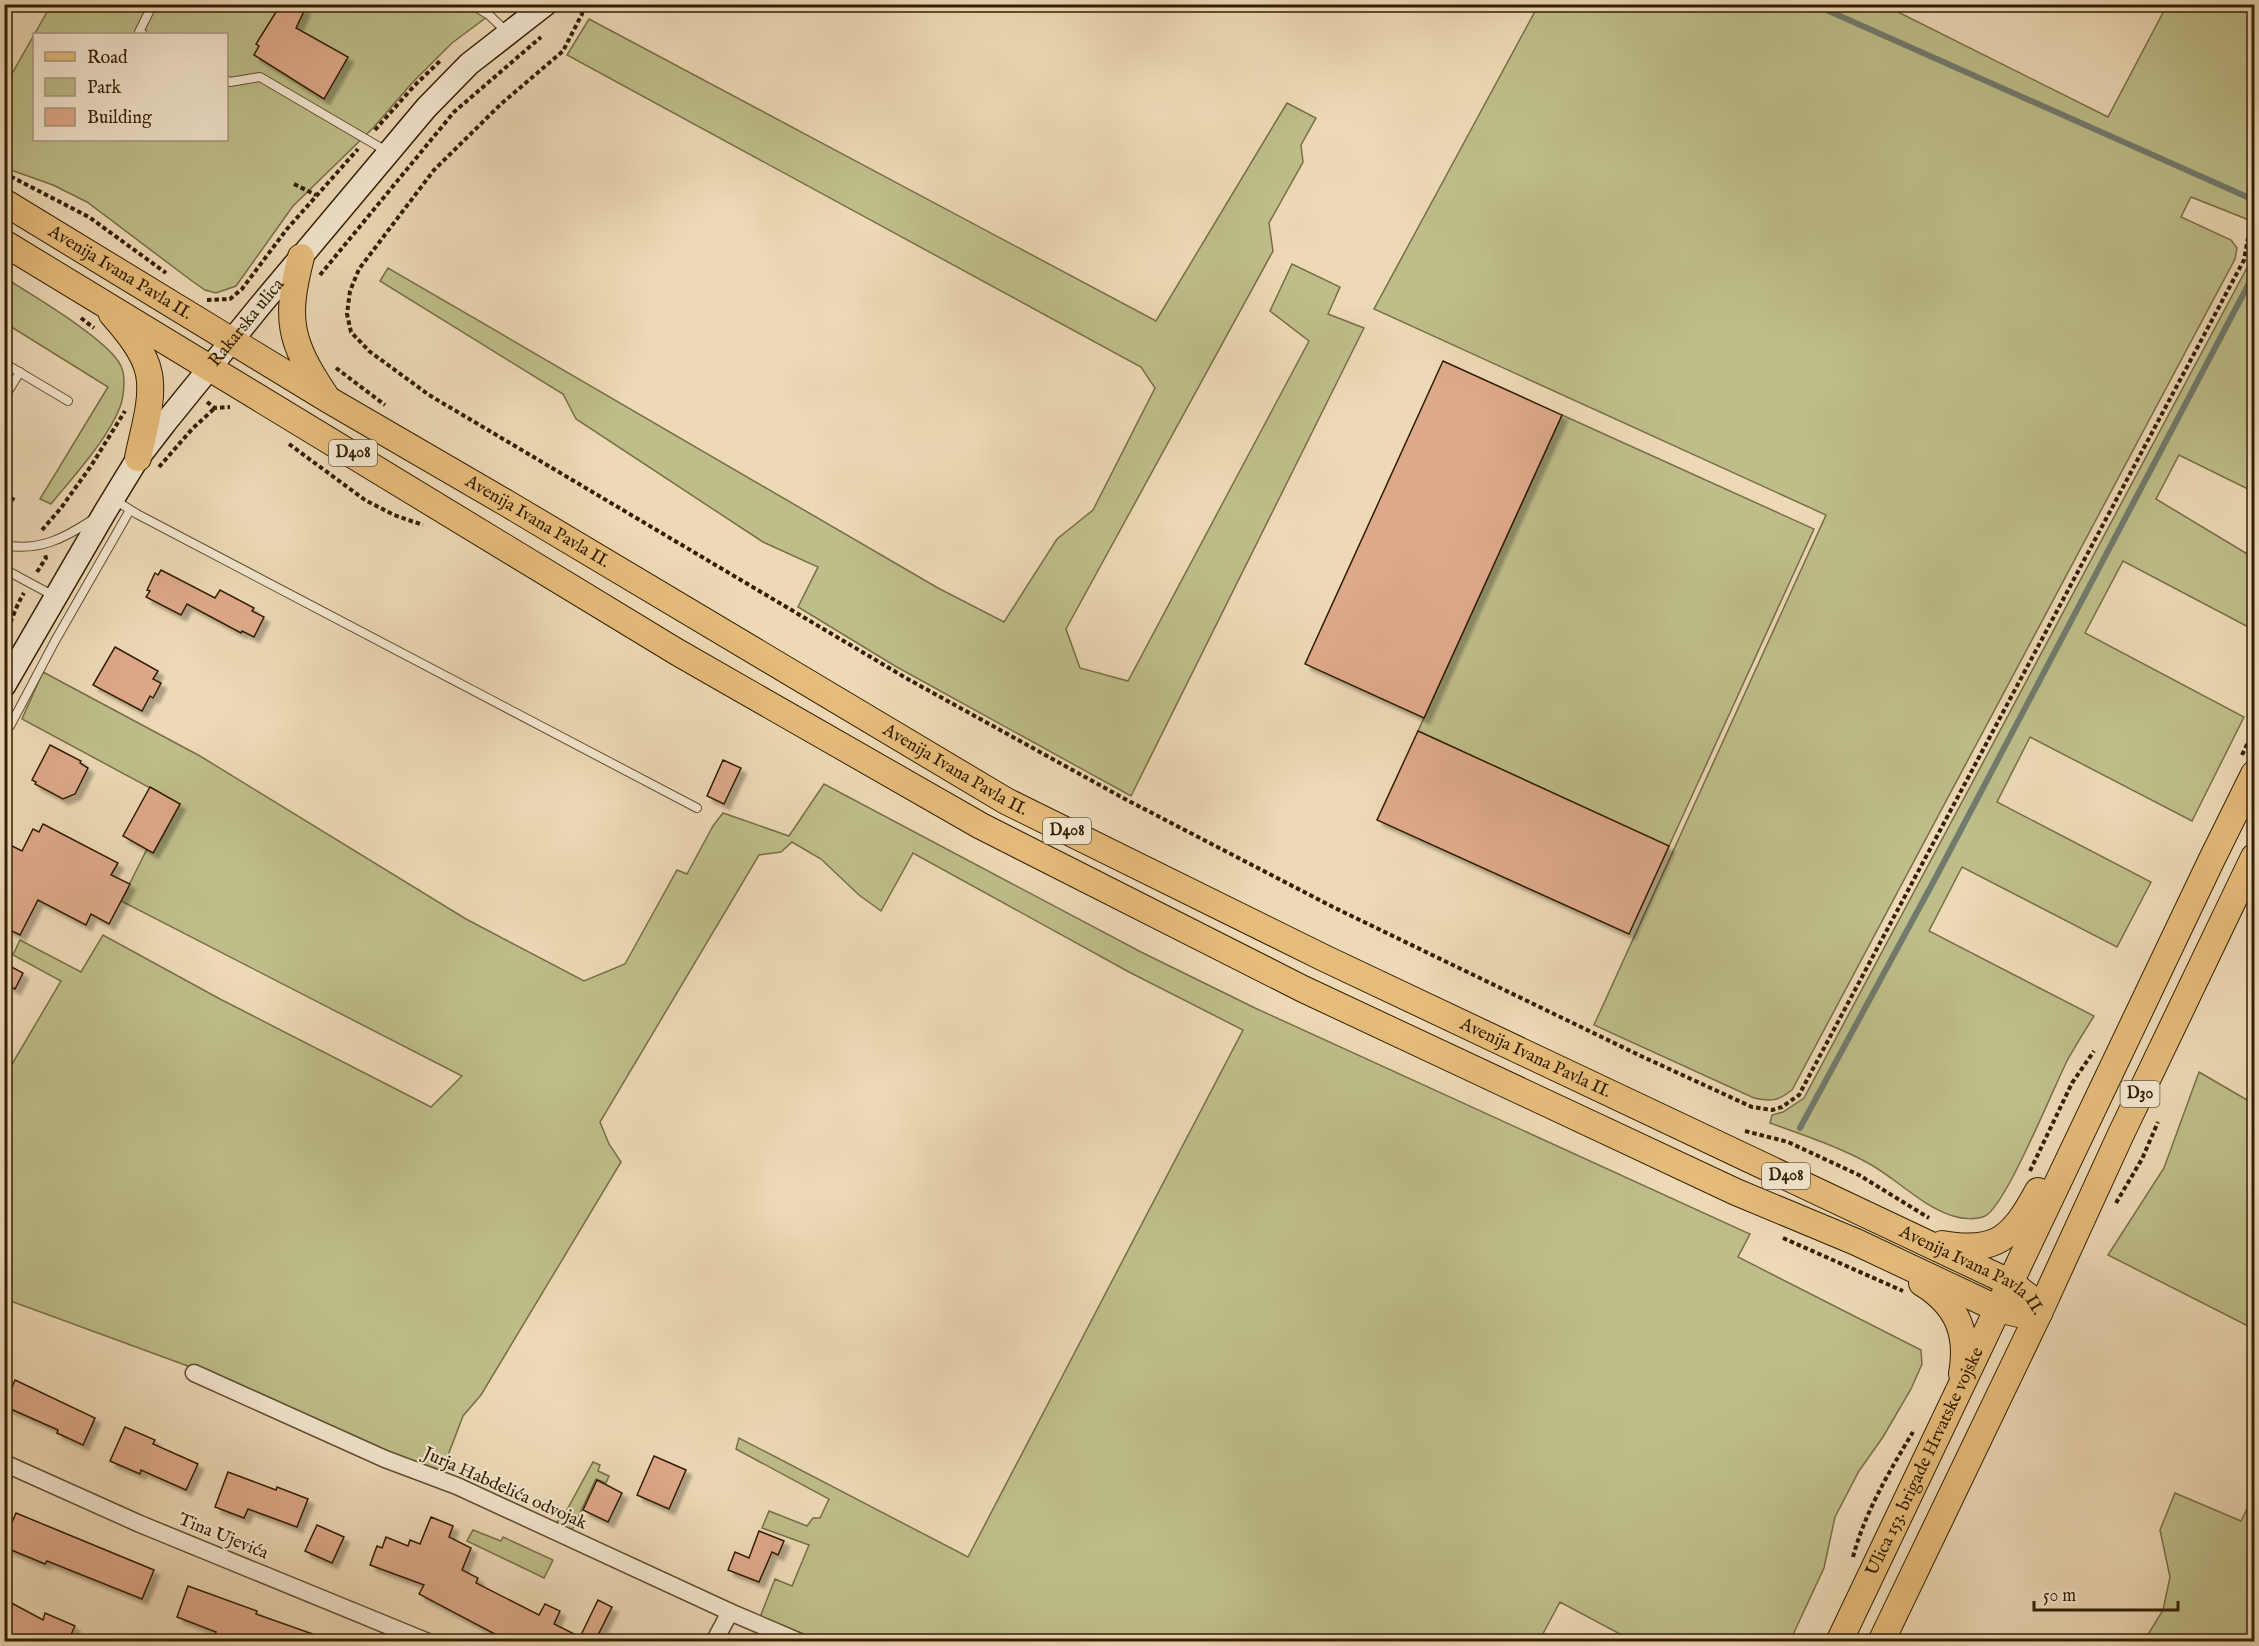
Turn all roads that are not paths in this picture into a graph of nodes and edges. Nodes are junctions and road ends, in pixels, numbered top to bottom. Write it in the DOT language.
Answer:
graph roads {
  1 [pos="153,4"];
  2 [pos="471,4"];
  3 [pos="546,4"];
  4 [pos="141,33"];
  5 [pos="508,34"];
  6 [pos="228,81"];
  7 [pos="389,153"];
  8 [pos="4,201"];
  9 [pos="4,243"];
  10 [pos="301,257"];
  11 [pos="102,302"];
  12 [pos="231,340"];
  13 [pos="4,363"];
  14 [pos="210,367"];
  15 [pos="20,372"];
  16 [pos="4,398"];
  17 [pos="328,400"];
  18 [pos="68,401"];
  19 [pos="147,465"];
  20 [pos="116,507"];
  21 [pos="4,545"];
  22 [pos="4,569"];
  23 [pos="57,598"];
  24 [pos="4,686"];
  25 [pos="4,730"];
  26 [pos="2254,774"];
  27 [pos="697,808"];
  28 [pos="2254,856"];
  29 [pos="2066,1166"];
  30 [pos="1928,1230"];
  31 [pos="1856,1242"];
  32 [pos="2011,1283"];
  33 [pos="1998,1309"];
  34 [pos="2039,1313"];
  35 [pos="194,1373"];
  36 [pos="1959,1393"];
  37 [pos="4,1463"];
  38 [pos="730,1612"];
  39 [pos="428,1641"];
  40 [pos="714,1641"];
  41 [pos="800,1641"];
  42 [pos="1839,1641"];
  43 [pos="1881,1641"];
  1 -- 4 [label="lane"];
  2 -- 5 [label="lane"];
  3 -- 5 [label="main road, Rakarska ulica"];
  5 -- 7 [label="main road, Rakarska ulica"];
  6 -- 7 [label="lane"];
  7 -- 10 [label="main road, Rakarska ulica"];
  8 -- 12 [label="main road, Avenija Ivana Pavla II. / D408"];
  9 -- 11 [label="main road, Avenija Ivana Pavla II. / D408"];
  10 -- 12 [label="main road, Rakarska ulica"];
  10 -- 17 [label="main road"];
  11 -- 14 [label="main road, Avenija Ivana Pavla II. / D408"];
  11 -- 19 [label="main road"];
  12 -- 14 [label="main road, Rakarska ulica"];
  12 -- 17 [label="main road, Avenija Ivana Pavla II. / D408"];
  13 -- 15 [label="lane"];
  14 -- 19 [label="main road, Rakarska ulica"];
  14 -- 31 [label="main road, Avenija Ivana Pavla II. / D408"];
  15 -- 16 [label="lane"];
  15 -- 18 [label="lane"];
  17 -- 30 [label="main road, Avenija Ivana Pavla II. / D408"];
  19 -- 20 [label="main road, Rakarska ulica"];
  20 -- 21 [label="lane"];
  20 -- 23 [label="main road, Rakarska ulica"];
  20 -- 25 [label="lane"];
  20 -- 27 [label="lane"];
  22 -- 23 [label="lane"];
  23 -- 24 [label="main road, Rakarska ulica"];
  26 -- 29 [label="main road, D30"];
  28 -- 34 [label="main road, D30"];
  29 -- 30 [label="main road"];
  29 -- 32 [label="main road, D30"];
  30 -- 32 [label="main road, Avenija Ivana Pavla II. / D408"];
  31 -- 33 [label="main road, Avenija Ivana Pavla II. / D408"];
  31 -- 36 [label="main road"];
  32 -- 33 [label="main road, Ulica 153. brigade Hrvatske vojske / D30"];
  32 -- 34 [label="main road, Avenija Ivana Pavla II. / D408"];
  33 -- 34 [label="main road, Avenija Ivana Pavla II. / D408"];
  33 -- 36 [label="main road, Ulica 153. brigade Hrvatske vojske / D30"];
  34 -- 43 [label="main road, Ulica 153. brigade Hrvatske vojske / D30"];
  35 -- 38 [label="street, Jurja Habdelića odvojak"];
  36 -- 42 [label="main road, Ulica 153. brigade Hrvatske vojske / D30"];
  37 -- 39 [label="street, Tina Ujevića"];
  38 -- 40 [label="street"];
  38 -- 41 [label="street, Jurja Habdelića odvojak"];
}
